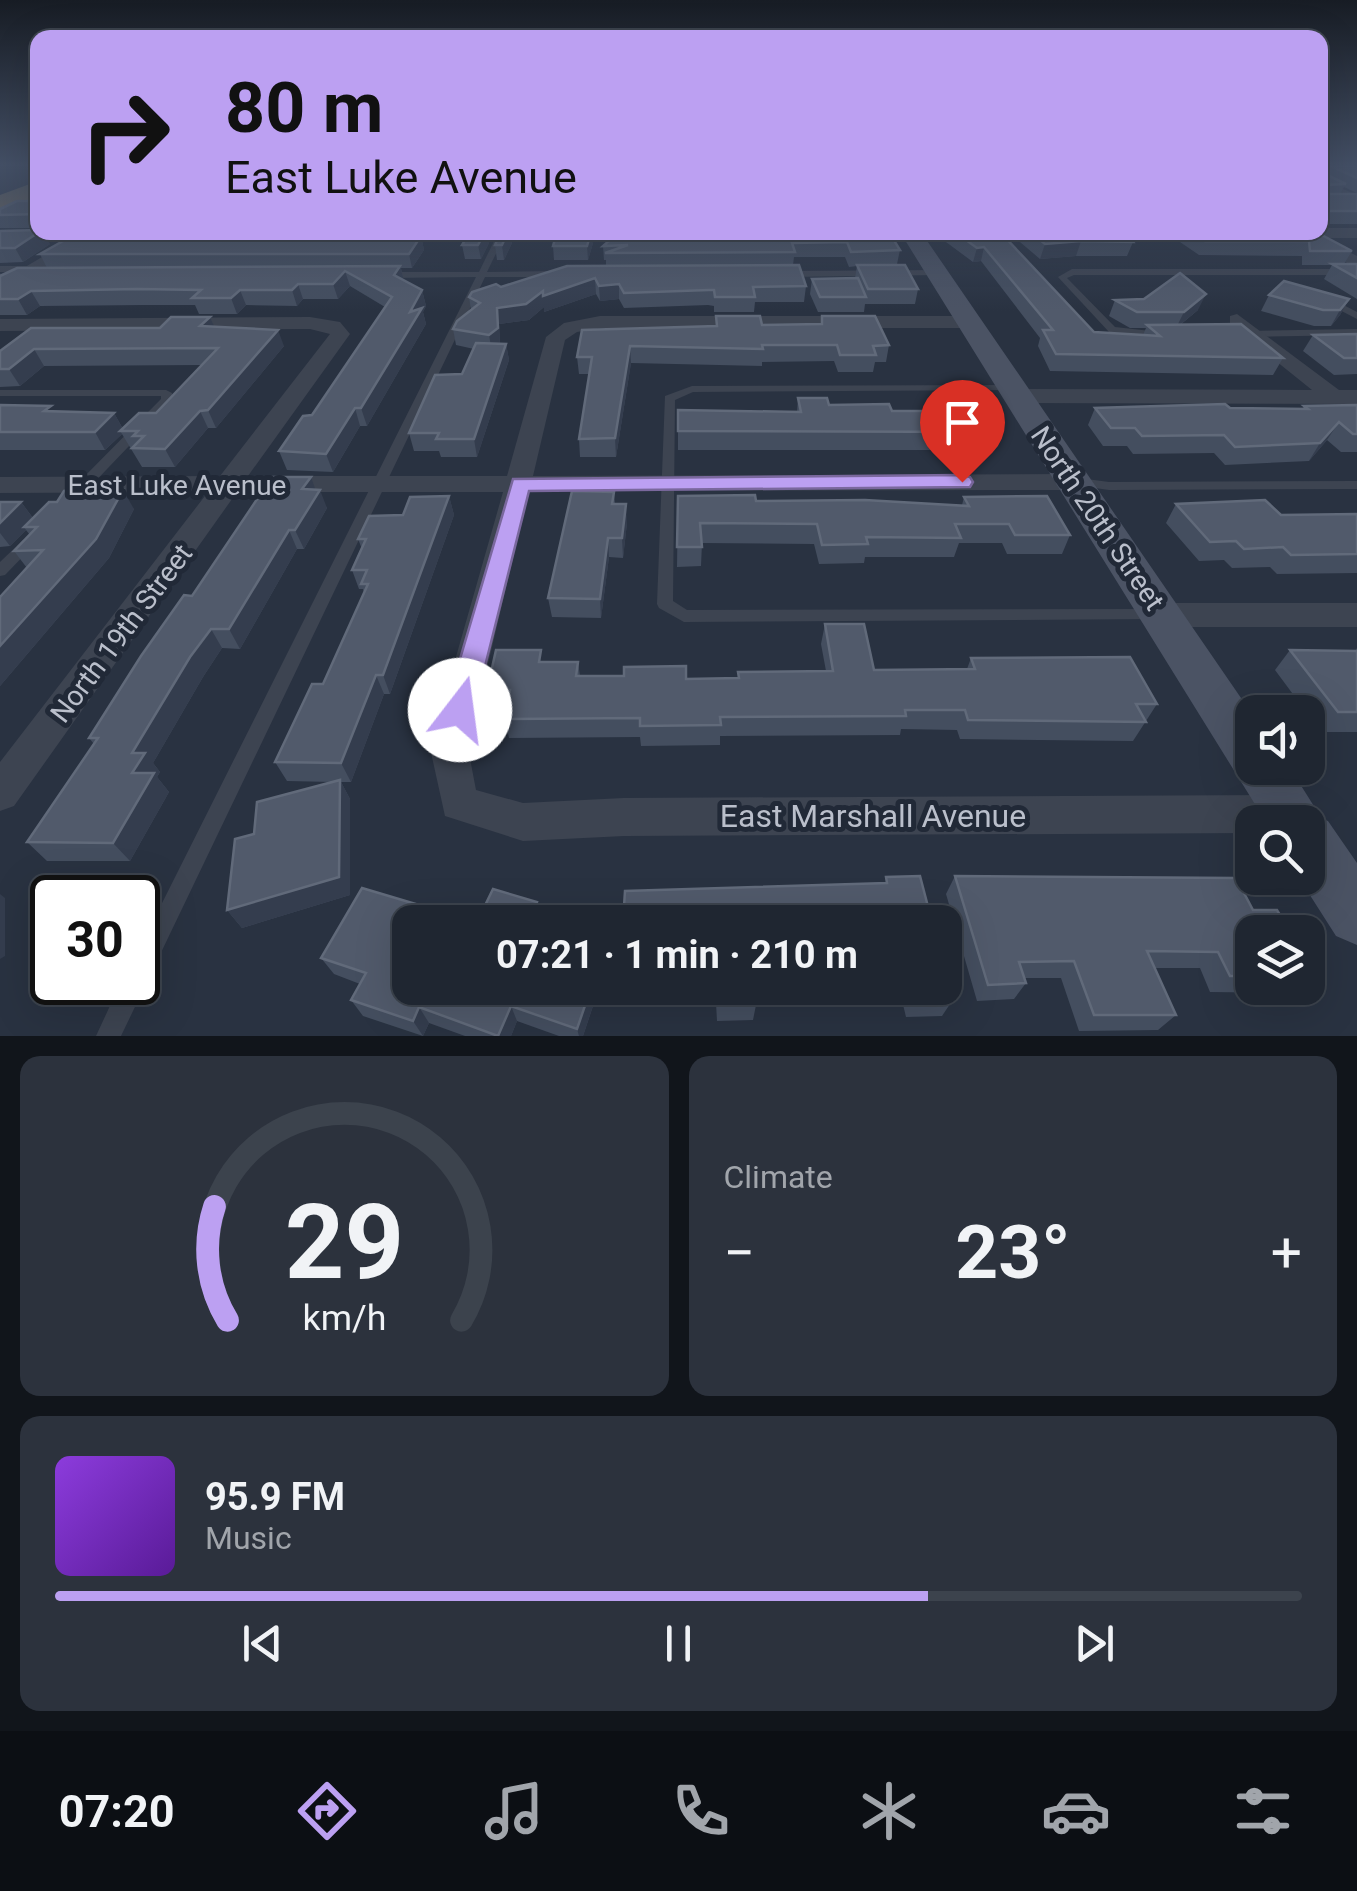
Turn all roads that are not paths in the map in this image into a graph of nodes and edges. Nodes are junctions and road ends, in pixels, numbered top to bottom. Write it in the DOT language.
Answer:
graph roads {
  1 [pos="1328,233"];
  2 [pos="1357,233"];
  3 [pos="30,235"];
  4 [pos="0,236"];
  5 [pos="80,240"];
  6 [pos="499,240"];
  7 [pos="915,240"];
  8 [pos="1314,240"];
  9 [pos="1357,263"];
  10 [pos="0,268"];
  11 [pos="1269,272"];
  12 [pos="1357,272"];
  13 [pos="936,273"];
  14 [pos="31,274"];
  15 [pos="562,274"];
  16 [pos="778,274"];
  17 [pos="368,275"];
  18 [pos="484,275"];
  19 [pos="1296,285"];
  20 [pos="0,288"];
  21 [pos="1314,294"];
  22 [pos="1357,316"];
  23 [pos="967,322"];
  24 [pos="0,324"];
  25 [pos="1242,329"];
  26 [pos="1357,332"];
  27 [pos="1165,334"];
  28 [pos="1014,392"];
  29 [pos="0,393"];
  30 [pos="1346,398"];
  31 [pos="1073,482"];
  32 [pos="666,483"];
  33 [pos="232,484"];
  34 [pos="376,484"];
  35 [pos="520,484"];
  36 [pos="0,486"];
  37 [pos="1357,486"];
  38 [pos="79,491"];
  39 [pos="36,534"];
  40 [pos="0,570"];
  41 [pos="1164,615"];
  42 [pos="1357,615"];
  43 [pos="1235,728"];
  44 [pos="0,794"];
  45 [pos="1235,825"];
  46 [pos="1325,867"];
  47 [pos="1357,915"];
  48 [pos="160,930"];
  49 [pos="123,1005"];
  50 [pos="108,1036"];
  1 -- 2 [label="street"];
  3 -- 4 [label="street"];
  5 -- 14 [label="street"];
  6 -- 18 [label="lane"];
  7 -- 13 [label="street, North 20th Street"];
  8 -- 9 [label="street"];
  10 -- 14 [label="lane"];
  11 -- 12 [label="lane"];
  11 -- 19 [label="lane"];
  11 -- 27 [label="lane"];
  13 -- 16 [label="lane"];
  13 -- 23 [label="street, North 20th Street"];
  14 -- 20 [label="street"];
  15 -- 18 [label="lane"];
  17 -- 18 [label="lane"];
  18 -- 34 [label="lane"];
  21 -- 22 [label="lane"];
  23 -- 28 [label="street, North 20th Street"];
  23 -- 35 [label="street"];
  24 -- 33 [label="street, North 19th Street"];
  25 -- 26 [label="lane"];
  25 -- 30 [label="street"];
  28 -- 30 [label="street"];
  28 -- 31 [label="street, North 20th Street"];
  28 -- 32 [label="lane"];
  29 -- 38 [label="lane"];
  31 -- 32 [label="street, East Luke Avenue"];
  31 -- 37 [label="lane"];
  31 -- 41 [label="street, North 20th Street"];
  32 -- 35 [label="street, East Luke Avenue"];
  32 -- 41 [label="lane"];
  33 -- 34 [label="street, East Luke Avenue"];
  33 -- 38 [label="street, East Luke Avenue"];
  33 -- 44 [label="street, North 19th Street"];
  34 -- 35 [label="street, East Luke Avenue"];
  34 -- 48 [label="lane"];
  35 -- 45 [label="street, East Marshall Avenue"];
  36 -- 38 [label="street, East Luke Avenue"];
  39 -- 40 [label="lane"];
  41 -- 42 [label="street"];
  41 -- 43 [label="street, North 20th Street"];
  46 -- 47 [label="street"];
  49 -- 50 [label="lane"];
}
